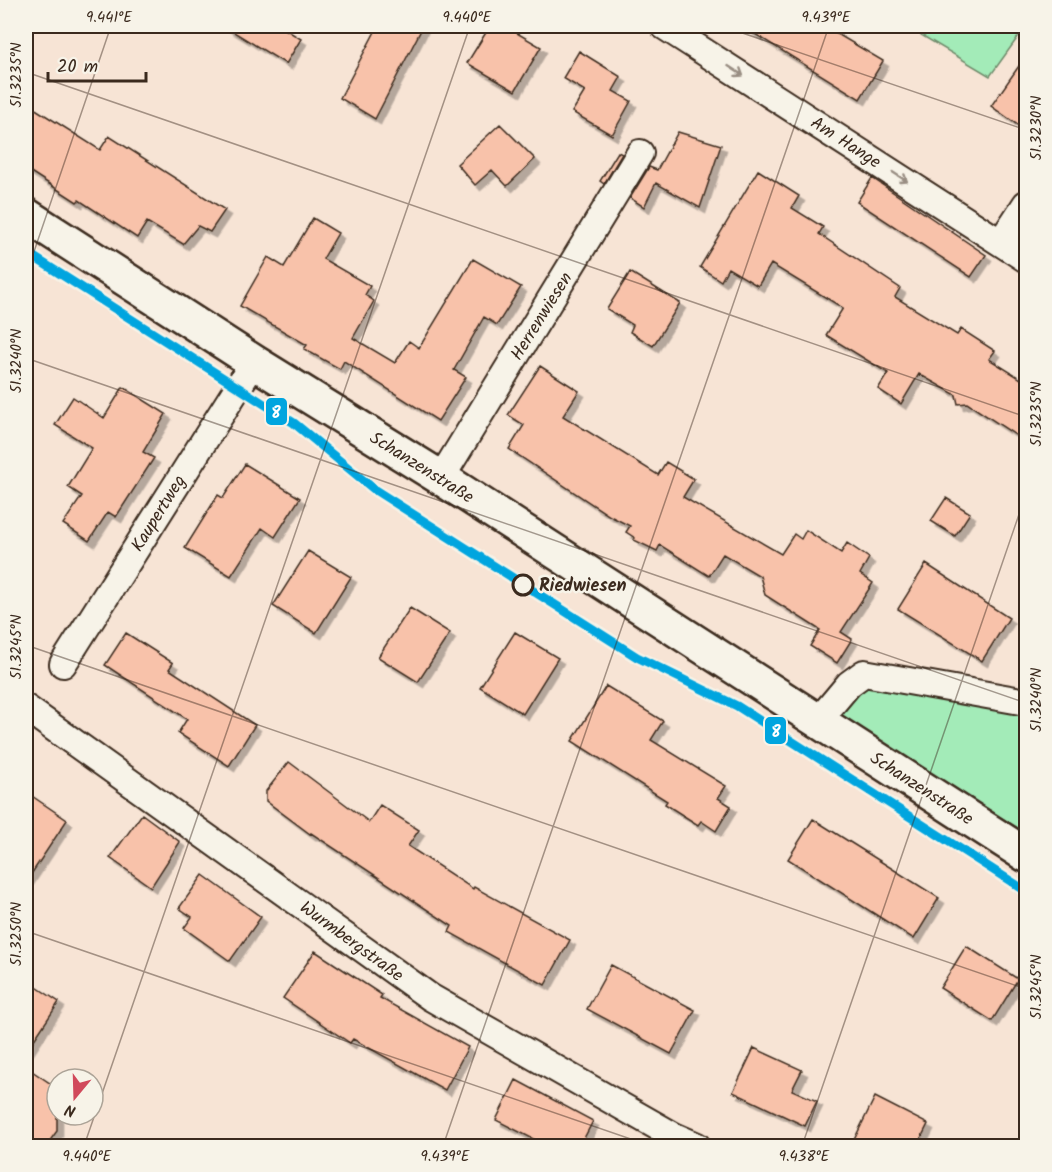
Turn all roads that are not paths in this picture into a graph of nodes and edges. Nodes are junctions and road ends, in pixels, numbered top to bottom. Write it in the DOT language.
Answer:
graph roads {
  1 [pos="664,26"];
  2 [pos="640,153"];
  3 [pos="1026,204"];
  4 [pos="26,215"];
  5 [pos="1001,242"];
  6 [pos="1026,259"];
  7 [pos="254,362"];
  8 [pos="441,478"];
  9 [pos="63,664"];
  10 [pos="1026,702"];
  11 [pos="26,708"];
  12 [pos="818,720"];
  13 [pos="1026,855"];
  14 [pos="697,1146"];
  1 -- 5 [label="street, Am Hange, one-way"];
  2 -- 8 [label="street, Herrenwiesen"];
  3 -- 5 [label="street"];
  4 -- 7 [label="street, Schanzenstraße"];
  5 -- 6 [label="street, Am Hange"];
  7 -- 8 [label="street, Schanzenstraße"];
  7 -- 9 [label="street, Kaupertweg"];
  8 -- 12 [label="street, Schanzenstraße"];
  10 -- 12 [label="street"];
  11 -- 14 [label="street, Wurmbergstraße"];
  12 -- 13 [label="street, Schanzenstraße"];
}
